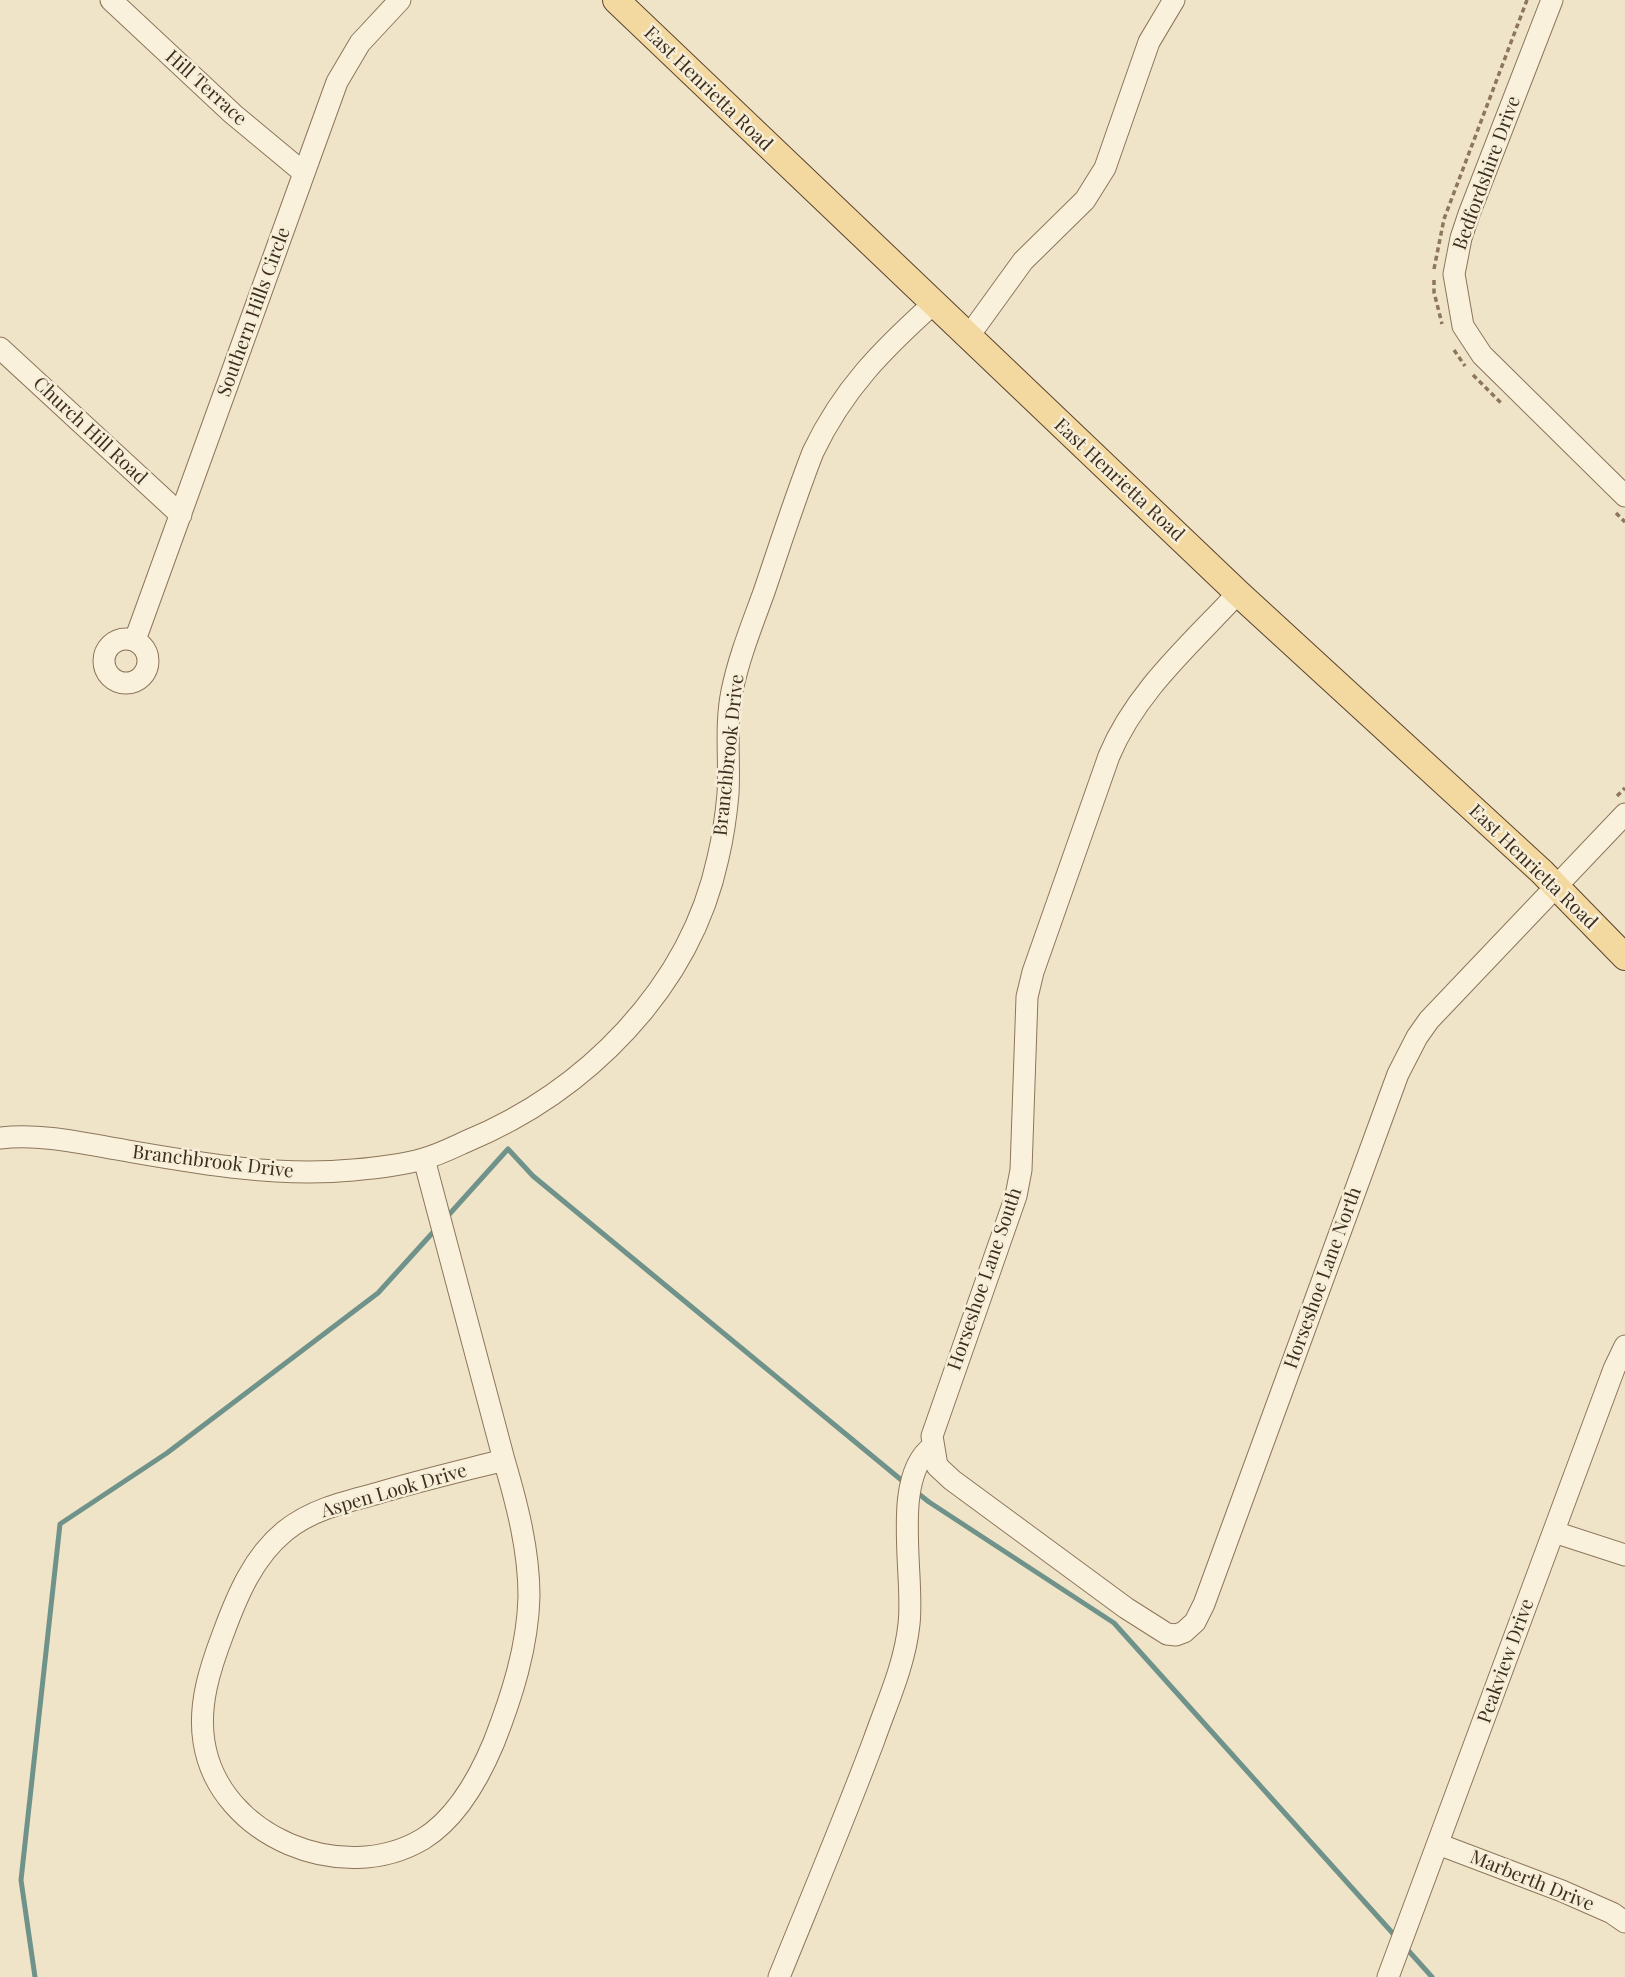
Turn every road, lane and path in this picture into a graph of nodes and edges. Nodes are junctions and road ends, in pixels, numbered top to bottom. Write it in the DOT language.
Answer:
graph roads {
  1 [pos="111,0"];
  2 [pos="400,0"];
  3 [pos="615,0"];
  4 [pos="1174,0"];
  5 [pos="1527,0"];
  6 [pos="1552,0"];
  7 [pos="303,173"];
  8 [pos="933,304"];
  9 [pos="1444,328"];
  10 [pos="968,337"];
  11 [pos="0,348"];
  12 [pos="1453,348"];
  13 [pos="1507,409"];
  14 [pos="1620,504"];
  15 [pos="181,515"];
  16 [pos="1625,522"];
  17 [pos="1238,593"];
  18 [pos="135,640"];
  19 [pos="1625,814"];
  20 [pos="1556,886"];
  21 [pos="1625,957"];
  22 [pos="0,1138"];
  23 [pos="424,1159"];
  24 [pos="1625,1346"];
  25 [pos="933,1446"];
  26 [pos="504,1460"];
  27 [pos="1554,1532"];
  28 [pos="1625,1555"];
  29 [pos="1438,1844"];
  30 [pos="1625,1922"];
  31 [pos="779,1977"];
  32 [pos="1388,1977"];
  1 -- 7 [label="street, Hill Terrace"];
  2 -- 7 [label="street, Southern Hills Circle"];
  3 -- 8 [label="main road, East Henrietta Road"];
  4 -- 10 [label="street"];
  5 -- 9 [label="path"];
  6 -- 14 [label="street, Bedfordshire Drive"];
  7 -- 15 [label="street, Southern Hills Circle"];
  8 -- 10 [label="main road, East Henrietta Road"];
  8 -- 23 [label="street, Branchbrook Drive"];
  10 -- 17 [label="main road, East Henrietta Road"];
  11 -- 15 [label="street, Church Hill Road"];
  12 -- 13 [label="path"];
  14 -- 16 [label="path"];
  15 -- 18 [label="street, Southern Hills Circle"];
  17 -- 20 [label="main road, East Henrietta Road"];
  17 -- 25 [label="street, Horseshoe Lane South"];
  19 -- 20 [label="street"];
  20 -- 21 [label="main road, East Henrietta Road"];
  20 -- 25 [label="street, Horseshoe Lane North"];
  22 -- 23 [label="street, Branchbrook Drive"];
  23 -- 26 [label="street, Aspen Look Drive"];
  24 -- 27 [label="street, Peakview Drive"];
  25 -- 31 [label="street"];
  26 -- 26 [label="street, Aspen Look Drive"];
  27 -- 28 [label="street"];
  27 -- 29 [label="street, Peakview Drive"];
  29 -- 30 [label="street, Marberth Drive"];
  29 -- 32 [label="street, Peakview Drive"];
}
